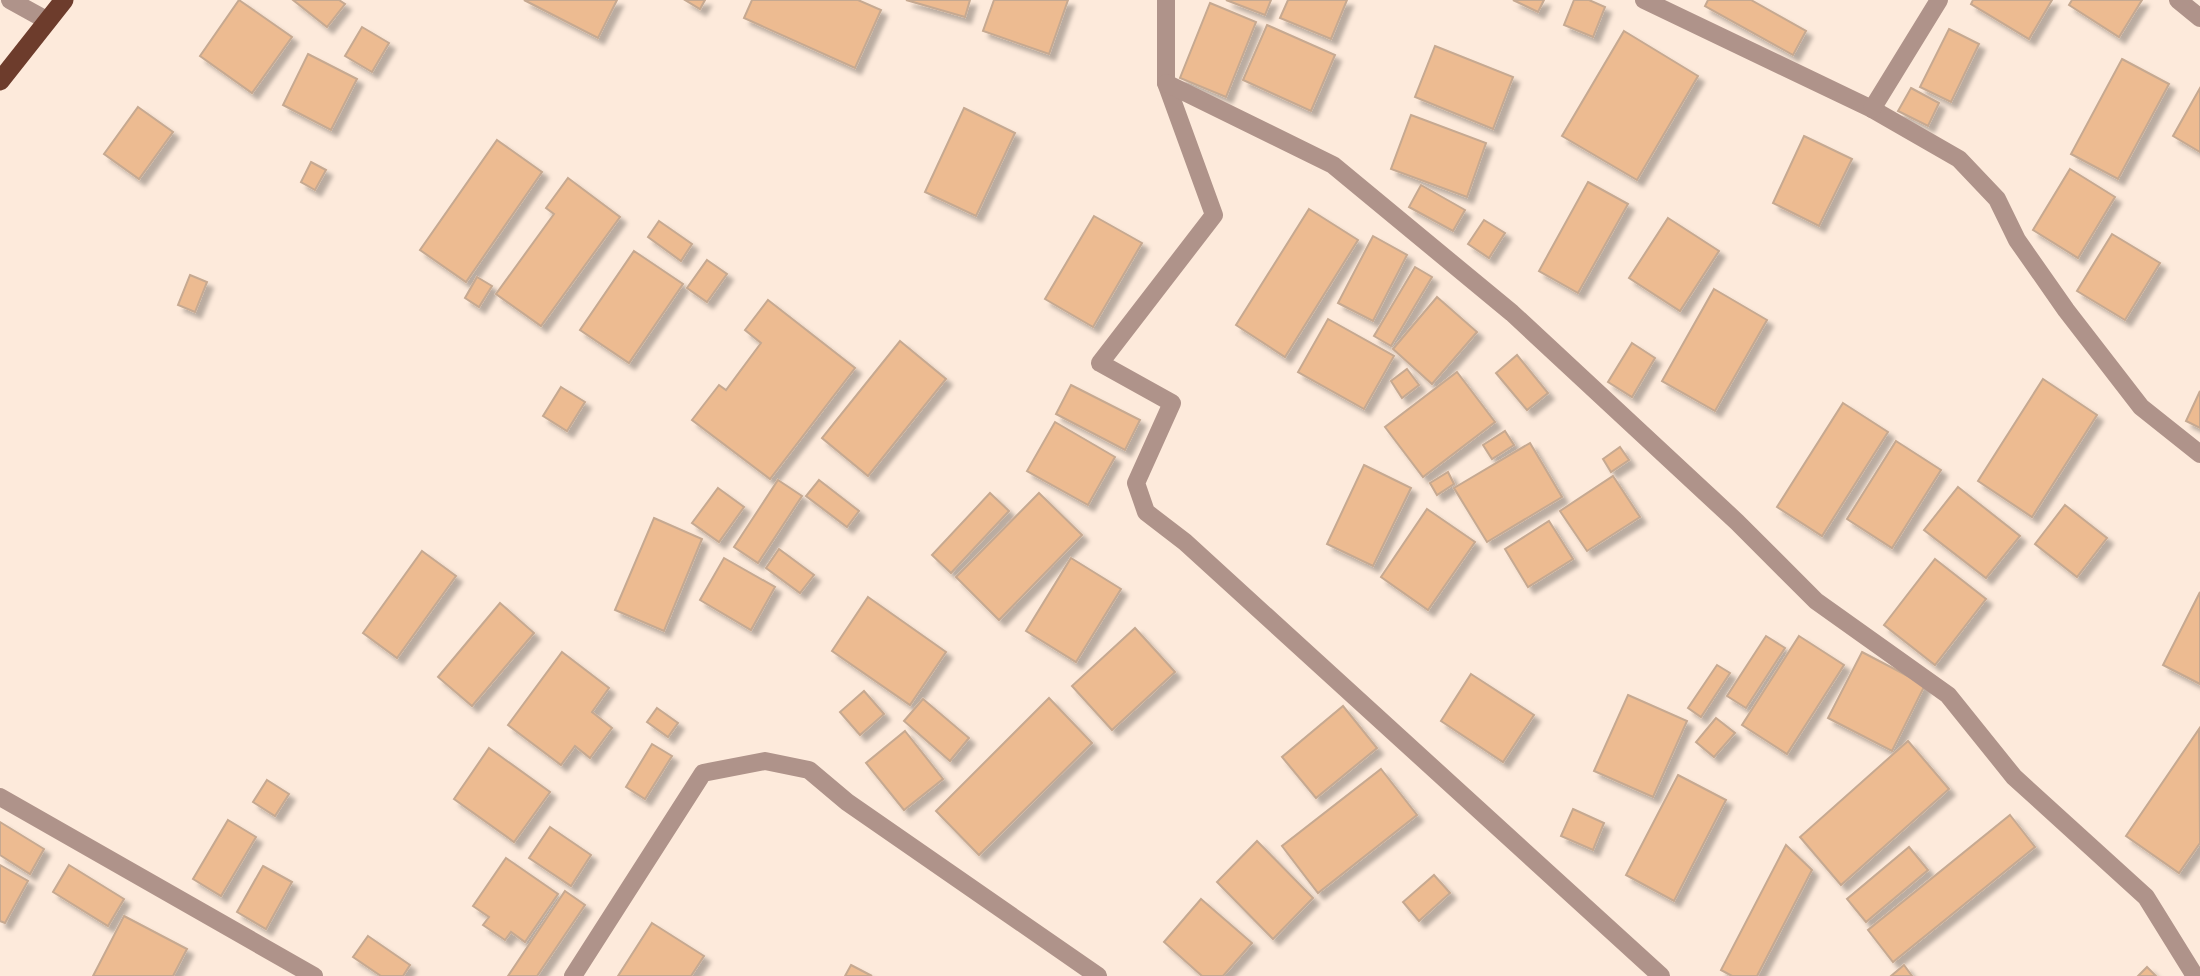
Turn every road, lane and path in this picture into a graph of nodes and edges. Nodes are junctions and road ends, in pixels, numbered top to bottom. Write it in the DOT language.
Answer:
graph roads {
  1 [pos="10,0"];
  2 [pos="64,0"];
  3 [pos="1166,0"];
  4 [pos="1644,0"];
  5 [pos="1939,0"];
  6 [pos="2178,0"];
  7 [pos="2200,18"];
  8 [pos="48,21"];
  9 [pos="0,81"];
  10 [pos="1166,83"];
  11 [pos="1872,109"];
  12 [pos="2200,454"];
  13 [pos="0,797"];
  14 [pos="314,976"];
  15 [pos="573,976"];
  16 [pos="1098,976"];
  17 [pos="1661,976"];
  18 [pos="2195,976"];
  1 -- 8 [label="street"];
  2 -- 8 [label="highway"];
  3 -- 10 [label="street"];
  4 -- 11 [label="street"];
  5 -- 11 [label="street"];
  6 -- 7 [label="street"];
  8 -- 9 [label="highway"];
  10 -- 17 [label="street"];
  10 -- 18 [label="street"];
  11 -- 12 [label="street"];
  13 -- 14 [label="street"];
  15 -- 16 [label="street"];
}
